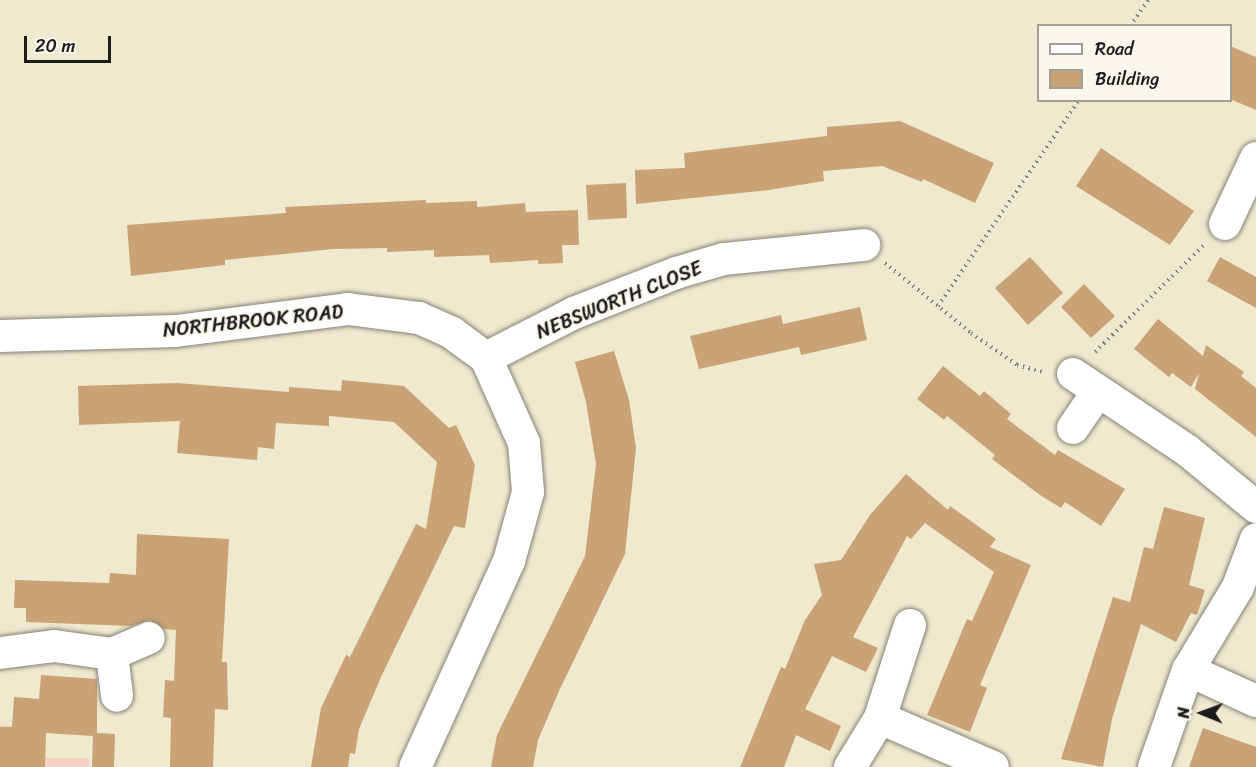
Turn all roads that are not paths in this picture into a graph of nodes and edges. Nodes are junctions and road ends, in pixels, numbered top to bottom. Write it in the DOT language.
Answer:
graph roads {
  1 [pos="1256,158"];
  2 [pos="1225,224"];
  3 [pos="864,245"];
  4 [pos="0,336"];
  5 [pos="486,357"];
  6 [pos="1073,428"];
  7 [pos="1256,507"];
  8 [pos="1256,539"];
  9 [pos="910,625"];
  10 [pos="149,638"];
  11 [pos="0,653"];
  12 [pos="112,654"];
  13 [pos="1188,670"];
  14 [pos="117,696"];
  15 [pos="1256,701"];
  16 [pos="880,718"];
  17 [pos="415,767"];
  18 [pos="850,767"];
  19 [pos="993,767"];
  20 [pos="1154,767"];
  1 -- 2 [label="street"];
  3 -- 5 [label="street, NEBSWORTH CLOSE"];
  4 -- 5 [label="street, NORTHBROOK ROAD"];
  5 -- 17 [label="street"];
  6 -- 7 [label="street"];
  8 -- 13 [label="street"];
  9 -- 16 [label="street"];
  10 -- 12 [label="street"];
  11 -- 12 [label="street"];
  12 -- 14 [label="street"];
  13 -- 15 [label="street"];
  13 -- 20 [label="street"];
  16 -- 18 [label="street"];
  16 -- 19 [label="street"];
}
